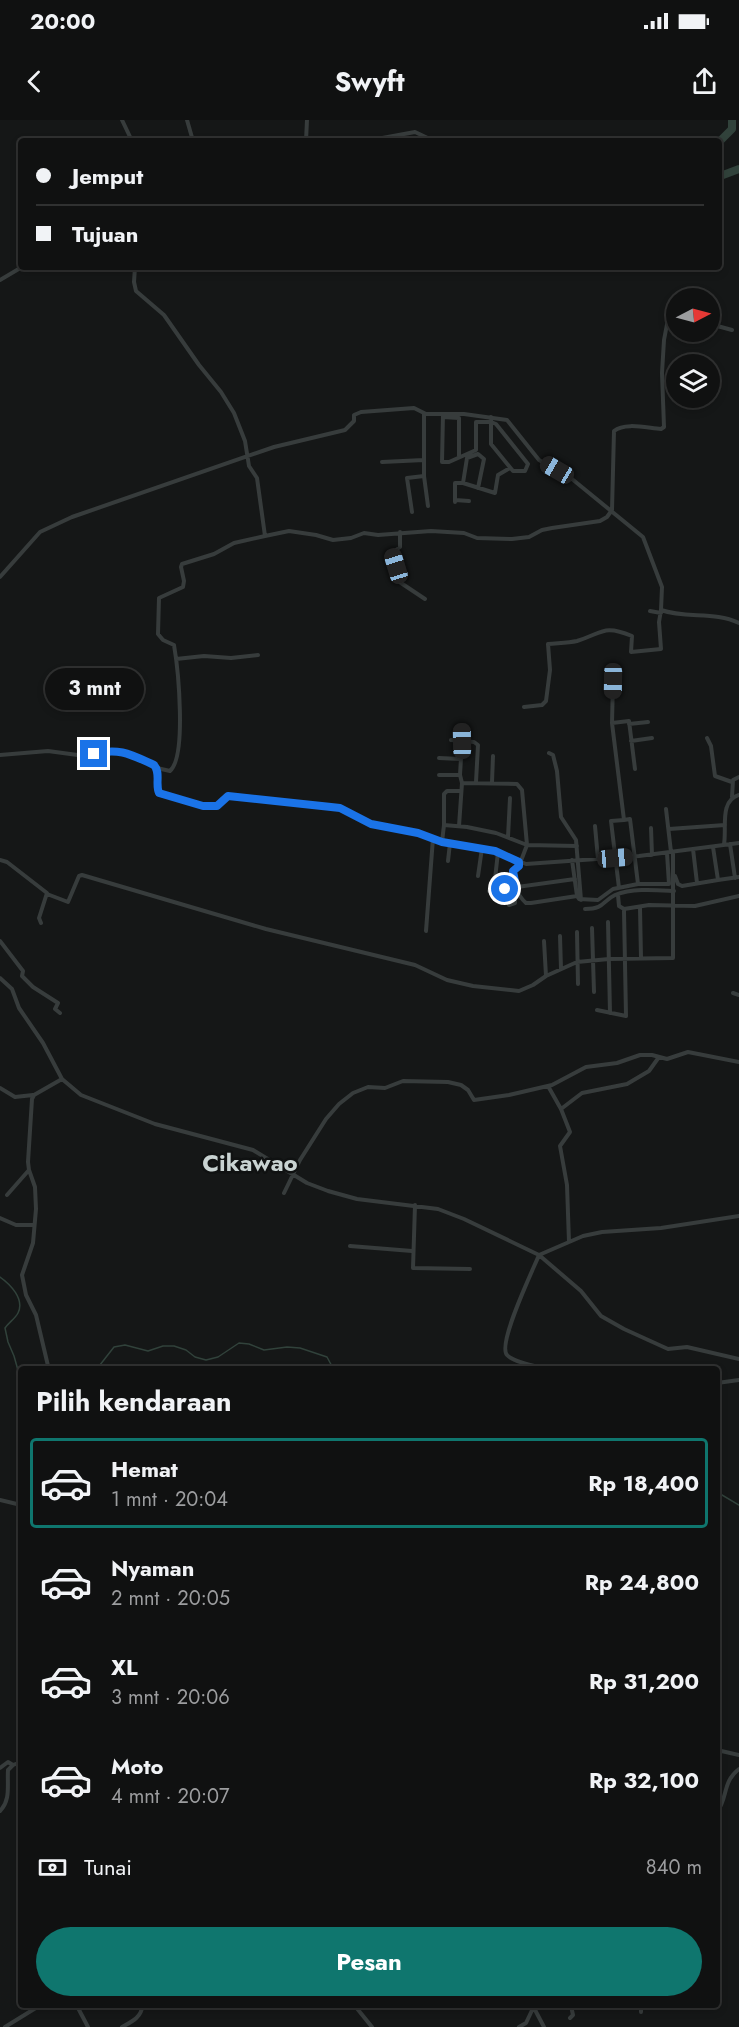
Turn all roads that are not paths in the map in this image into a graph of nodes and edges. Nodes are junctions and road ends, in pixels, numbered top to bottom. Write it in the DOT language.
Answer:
graph roads {
  1 [pos="122,120"];
  2 [pos="188,120"];
  3 [pos="307,120"];
  4 [pos="131,138"];
  5 [pos="192,138"];
  6 [pos="306,138"];
  7 [pos="382,138"];
  8 [pos="426,138"];
  9 [pos="18,269"];
  10 [pos="135,270"];
  11 [pos="0,280"];
  12 [pos="720,327"];
  13 [pos="732,330"];
  14 [pos="666,332"];
  15 [pos="424,414"];
  16 [pos="443,416"];
  17 [pos="491,419"];
  18 [pos="459,456"];
  19 [pos="247,457"];
  20 [pos="424,460"];
  21 [pos="382,462"];
  22 [pos="510,468"];
  23 [pos="424,476"];
  24 [pos="463,483"];
  25 [pos="478,488"];
  26 [pos="469,501"];
  27 [pos="428,506"];
  28 [pos="612,510"];
  29 [pos="412,512"];
  30 [pos="400,532"];
  31 [pos="265,536"];
  32 [pos="0,576"];
  33 [pos="425,599"];
  34 [pos="650,611"];
  35 [pos="661,611"];
  36 [pos="739,622"];
  37 [pos="258,656"];
  38 [pos="176,659"];
  39 [pos="613,681"];
  40 [pos="524,707"];
  41 [pos="648,722"];
  42 [pos="612,723"];
  43 [pos="629,724"];
  44 [pos="461,728"];
  45 [pos="652,738"];
  46 [pos="707,738"];
  47 [pos="451,740"];
  48 [pos="462,741"];
  49 [pos="631,741"];
  50 [pos="549,753"];
  51 [pos="0,755"];
  52 [pos="493,756"];
  53 [pos="439,758"];
  54 [pos="460,759"];
  55 [pos="157,768"];
  56 [pos="635,769"];
  57 [pos="439,775"];
  58 [pos="460,775"];
  59 [pos="739,777"];
  60 [pos="476,782"];
  61 [pos="732,782"];
  62 [pos="462,783"];
  63 [pos="492,783"];
  64 [pos="461,791"];
  65 [pos="739,795"];
  66 [pos="732,797"];
  67 [pos="510,798"];
  68 [pos="666,809"];
  69 [pos="624,820"];
  70 [pos="444,825"];
  71 [pos="725,825"];
  72 [pos="459,826"];
  73 [pos="596,826"];
  74 [pos="651,828"];
  75 [pos="669,829"];
  76 [pos="508,837"];
  77 [pos="433,838"];
  78 [pos="442,842"];
  79 [pos="450,843"];
  80 [pos="739,843"];
  81 [pos="724,844"];
  82 [pos="730,844"];
  83 [pos="527,845"];
  84 [pos="577,846"];
  85 [pos="713,847"];
  86 [pos="482,848"];
  87 [pos="693,849"];
  88 [pos="498,852"];
  89 [pos="670,852"];
  90 [pos="652,855"];
  91 [pos="634,856"];
  92 [pos="615,858"];
  93 [pos="598,859"];
  94 [pos="0,860"];
  95 [pos="575,860"];
  96 [pos="448,861"];
  97 [pos="519,862"];
  98 [pos="674,872"];
  99 [pos="478,876"];
  100 [pos="737,877"];
  101 [pos="495,879"];
  102 [pos="575,879"];
  103 [pos="718,880"];
  104 [pos="697,883"];
  105 [pos="638,884"];
  106 [pos="515,887"];
  107 [pos="619,888"];
  108 [pos="489,891"];
  109 [pos="674,891"];
  110 [pos="47,894"];
  111 [pos="618,894"];
  112 [pos="577,896"];
  113 [pos="739,896"];
  114 [pos="581,900"];
  115 [pos="509,905"];
  116 [pos="672,905"];
  117 [pos="585,909"];
  118 [pos="640,909"];
  119 [pos="624,911"];
  120 [pos="608,922"];
  121 [pos="41,923"];
  122 [pos="592,928"];
  123 [pos="426,931"];
  124 [pos="577,932"];
  125 [pos="560,936"];
  126 [pos="0,940"];
  127 [pos="544,941"];
  128 [pos="609,958"];
  129 [pos="625,958"];
  130 [pos="641,958"];
  131 [pos="593,960"];
  132 [pos="578,963"];
  133 [pos="561,969"];
  134 [pos="546,976"];
  135 [pos="0,978"];
  136 [pos="578,984"];
  137 [pos="594,992"];
  138 [pos="733,993"];
  139 [pos="739,995"];
  140 [pos="597,1011"];
  141 [pos="60,1013"];
  142 [pos="610,1013"];
  143 [pos="659,1057"];
  144 [pos="739,1062"];
  145 [pos="62,1079"];
  146 [pos="548,1086"];
  147 [pos="0,1088"];
  148 [pos="34,1095"];
  149 [pos="561,1109"];
  150 [pos="29,1170"];
  151 [pos="293,1174"];
  152 [pos="284,1193"];
  153 [pos="7,1195"];
  154 [pos="416,1205"];
  155 [pos="739,1216"];
  156 [pos="0,1218"];
  157 [pos="34,1225"];
  158 [pos="569,1242"];
  159 [pos="350,1246"];
  160 [pos="412,1251"];
  161 [pos="539,1255"];
  162 [pos="470,1269"];
  163 [pos="739,1359"];
  164 [pos="48,1366"];
  165 [pos="526,1366"];
  166 [pos="739,1380"];
  167 [pos="720,1383"];
  168 [pos="0,1500"];
  169 [pos="18,1504"];
  170 [pos="720,1751"];
  171 [pos="739,1755"];
  172 [pos="18,1763"];
  173 [pos="13,1764"];
  174 [pos="0,1768"];
  175 [pos="739,1769"];
  176 [pos="720,1806"];
  177 [pos="0,1811"];
  178 [pos="36,2008"];
  179 [pos="77,2008"];
  180 [pos="142,2008"];
  181 [pos="357,2008"];
  182 [pos="532,2008"];
  183 [pos="534,2008"];
  184 [pos="571,2008"];
  185 [pos="641,2008"];
  186 [pos="641,2012"];
  187 [pos="570,2018"];
  188 [pos="5,2027"];
  189 [pos="88,2027"];
  190 [pos="122,2027"];
  191 [pos="372,2027"];
  192 [pos="519,2027"];
  193 [pos="544,2027"];
  1 -- 4 [label="street"];
  2 -- 5 [label="street"];
  3 -- 6 [label="street"];
  7 -- 8 [label="street"];
  9 -- 11 [label="street"];
  10 -- 19 [label="street"];
  12 -- 13 [label="street"];
  14 -- 28 [label="street"];
  15 -- 16 [label="street"];
  15 -- 19 [label="street"];
  15 -- 20 [label="street"];
  16 -- 17 [label="street"];
  16 -- 18 [label="street"];
  16 -- 18 [label="street"];
  17 -- 18 [label="street"];
  17 -- 22 [label="street"];
  17 -- 22 [label="street"];
  17 -- 28 [label="street"];
  19 -- 31 [label="street"];
  19 -- 32 [label="street"];
  20 -- 21 [label="street"];
  20 -- 23 [label="street"];
  22 -- 25 [label="street"];
  23 -- 27 [label="street"];
  23 -- 29 [label="street"];
  24 -- 25 [label="street"];
  24 -- 25 [label="street"];
  24 -- 26 [label="street"];
  28 -- 30 [label="street"];
  28 -- 35 [label="street"];
  30 -- 31 [label="street"];
  30 -- 33 [label="street"];
  31 -- 38 [label="street"];
  34 -- 35 [label="street"];
  35 -- 36 [label="street"];
  35 -- 40 [label="street"];
  37 -- 38 [label="street"];
  38 -- 55 [label="street"];
  39 -- 42 [label="street"];
  41 -- 43 [label="street"];
  42 -- 43 [label="street"];
  42 -- 69 [label="street"];
  43 -- 49 [label="street"];
  44 -- 48 [label="street"];
  45 -- 49 [label="street"];
  46 -- 61 [label="street"];
  47 -- 48 [label="street"];
  48 -- 54 [label="street"];
  48 -- 60 [label="street"];
  49 -- 56 [label="street"];
  50 -- 84 [label="street"];
  51 -- 55 [label="street"];
  52 -- 63 [label="street"];
  53 -- 54 [label="street"];
  54 -- 58 [label="street"];
  55 -- 77 [label="street"];
  57 -- 58 [label="street"];
  58 -- 62 [label="street"];
  59 -- 61 [label="street"];
  60 -- 62 [label="street"];
  60 -- 63 [label="street"];
  61 -- 66 [label="street"];
  62 -- 64 [label="street"];
  63 -- 83 [label="street"];
  64 -- 70 [label="street"];
  64 -- 72 [label="street"];
  65 -- 66 [label="street"];
  66 -- 71 [label="street"];
  67 -- 76 [label="street"];
  68 -- 75 [label="street"];
  69 -- 91 [label="street"];
  69 -- 92 [label="street"];
  70 -- 72 [label="street"];
  70 -- 78 [label="street"];
  71 -- 75 [label="street"];
  71 -- 81 [label="street"];
  72 -- 76 [label="street"];
  73 -- 93 [label="street"];
  74 -- 90 [label="street"];
  75 -- 89 [label="street"];
  76 -- 83 [label="street"];
  77 -- 78 [label="street"];
  77 -- 123 [label="street"];
  78 -- 79 [label="street"];
  79 -- 86 [label="street"];
  79 -- 96 [label="street"];
  80 -- 82 [label="street"];
  81 -- 82 [label="street"];
  81 -- 85 [label="street"];
  82 -- 100 [label="street"];
  83 -- 84 [label="street"];
  83 -- 97 [label="street"];
  84 -- 95 [label="street"];
  85 -- 87 [label="street"];
  85 -- 103 [label="street"];
  86 -- 88 [label="street"];
  86 -- 99 [label="street"];
  87 -- 89 [label="street"];
  87 -- 104 [label="street"];
  88 -- 97 [label="street"];
  88 -- 101 [label="street"];
  89 -- 90 [label="street"];
  89 -- 98 [label="street"];
  89 -- 105 [label="street"];
  90 -- 91 [label="street"];
  91 -- 92 [label="street"];
  91 -- 105 [label="street"];
  92 -- 93 [label="street"];
  92 -- 107 [label="street"];
  93 -- 95 [label="street"];
  94 -- 110 [label="street"];
  95 -- 97 [label="street"];
  95 -- 102 [label="street"];
  95 -- 114 [label="street"];
  97 -- 106 [label="street"];
  98 -- 104 [label="street"];
  98 -- 109 [label="street"];
  100 -- 103 [label="street"];
  102 -- 106 [label="street"];
  102 -- 112 [label="street"];
  103 -- 104 [label="street"];
  105 -- 107 [label="street"];
  106 -- 108 [label="street"];
  106 -- 112 [label="street"];
  106 -- 115 [label="street"];
  107 -- 114 [label="street"];
  109 -- 111 [label="street"];
  109 -- 116 [label="street"];
  110 -- 121 [label="street"];
  110 -- 134 [label="street"];
  111 -- 116 [label="street"];
  111 -- 117 [label="street"];
  112 -- 114 [label="street"];
  113 -- 116 [label="street"];
  116 -- 130 [label="street"];
  118 -- 130 [label="street"];
  119 -- 129 [label="street"];
  120 -- 128 [label="street"];
  122 -- 131 [label="street"];
  124 -- 132 [label="street"];
  125 -- 133 [label="street"];
  126 -- 141 [label="street"];
  127 -- 134 [label="street"];
  128 -- 129 [label="street"];
  128 -- 131 [label="street"];
  128 -- 142 [label="street"];
  129 -- 130 [label="street"];
  129 -- 142 [label="street"];
  131 -- 132 [label="street"];
  131 -- 137 [label="street"];
  132 -- 133 [label="street"];
  132 -- 136 [label="street"];
  133 -- 134 [label="street"];
  135 -- 145 [label="street"];
  138 -- 139 [label="street"];
  140 -- 142 [label="street"];
  143 -- 144 [label="street"];
  143 -- 146 [label="street"];
  143 -- 149 [label="street"];
  145 -- 148 [label="street"];
  145 -- 151 [label="street"];
  146 -- 149 [label="street"];
  146 -- 151 [label="street"];
  147 -- 148 [label="street"];
  148 -- 150 [label="street"];
  149 -- 158 [label="street"];
  150 -- 153 [label="street"];
  150 -- 157 [label="street"];
  151 -- 152 [label="street"];
  151 -- 154 [label="street"];
  154 -- 160 [label="street"];
  154 -- 161 [label="street"];
  155 -- 158 [label="street"];
  156 -- 157 [label="street"];
  157 -- 164 [label="street"];
  158 -- 161 [label="street"];
  159 -- 160 [label="street"];
  160 -- 162 [label="street"];
  161 -- 163 [label="street"];
  161 -- 165 [label="street"];
  166 -- 167 [label="street"];
  168 -- 169 [label="street"];
  170 -- 171 [label="street"];
  172 -- 173 [label="street"];
  173 -- 174 [label="street"];
  173 -- 177 [label="street"];
  175 -- 176 [label="street"];
  178 -- 188 [label="street"];
  179 -- 189 [label="street"];
  180 -- 190 [label="street"];
  181 -- 191 [label="street"];
  182 -- 192 [label="street"];
  183 -- 193 [label="street"];
  184 -- 187 [label="street"];
  185 -- 186 [label="street"];
}
